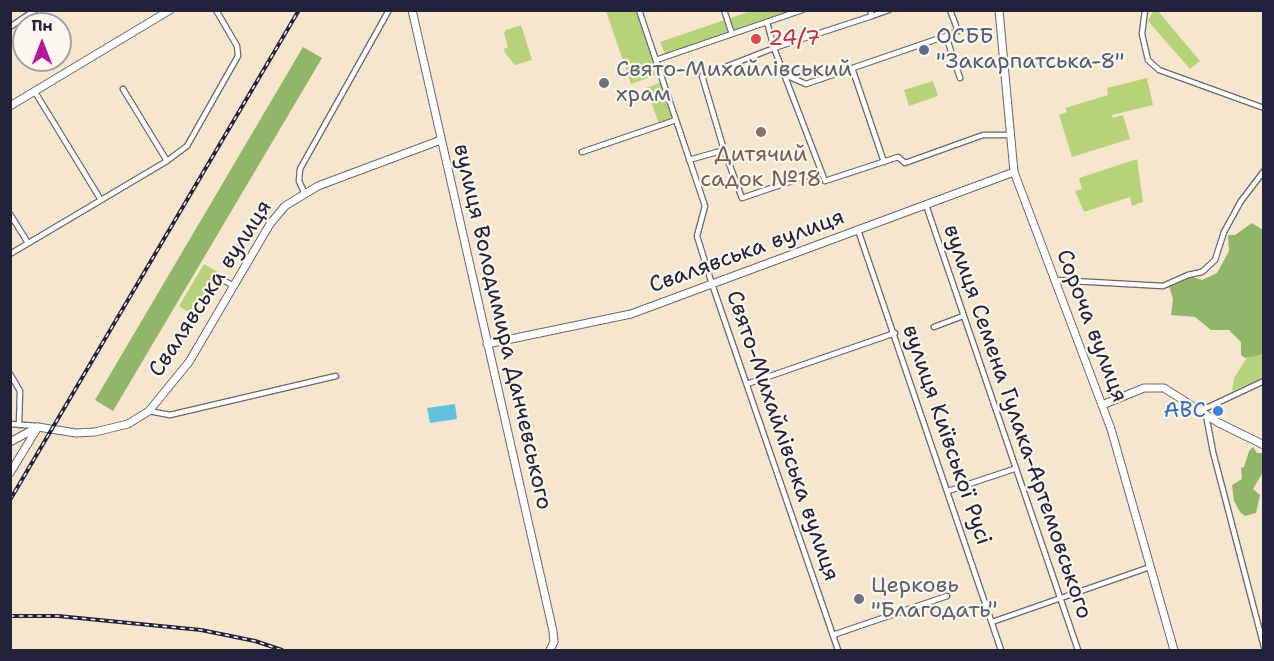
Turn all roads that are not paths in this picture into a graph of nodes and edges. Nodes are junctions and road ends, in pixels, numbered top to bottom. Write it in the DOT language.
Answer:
graph roads {
  1 [pos="35,10"];
  2 [pos="170,10"];
  3 [pos="216,10"];
  4 [pos="389,10"];
  5 [pos="412,10"];
  6 [pos="639,10"];
  7 [pos="724,10"];
  8 [pos="889,10"];
  9 [pos="951,10"];
  10 [pos="999,10"];
  11 [pos="1144,10"];
  12 [pos="799,11"];
  13 [pos="871,13"];
  14 [pos="767,22"];
  15 [pos="10,27"];
  16 [pos="732,34"];
  17 [pos="946,36"];
  18 [pos="774,48"];
  19 [pos="656,60"];
  20 [pos="852,68"];
  21 [pos="785,75"];
  22 [pos="960,78"];
  23 [pos="123,89"];
  24 [pos="35,92"];
  25 [pos="10,106"];
  26 [pos="1263,108"];
  27 [pos="676,120"];
  28 [pos="1010,135"];
  29 [pos="441,140"];
  30 [pos="724,150"];
  31 [pos="582,152"];
  32 [pos="689,160"];
  33 [pos="167,161"];
  34 [pos="884,162"];
  35 [pos="821,171"];
  36 [pos="1014,171"];
  37 [pos="1263,171"];
  38 [pos="304,192"];
  39 [pos="101,200"];
  40 [pos="926,205"];
  41 [pos="10,214"];
  42 [pos="858,230"];
  43 [pos="28,243"];
  44 [pos="10,254"];
  45 [pos="217,277"];
  46 [pos="1054,280"];
  47 [pos="712,284"];
  48 [pos="234,286"];
  49 [pos="963,316"];
  50 [pos="934,327"];
  51 [pos="895,333"];
  52 [pos="487,345"];
  53 [pos="10,374"];
  54 [pos="336,376"];
  55 [pos="1263,381"];
  56 [pos="747,384"];
  57 [pos="1102,405"];
  58 [pos="148,411"];
  59 [pos="1203,413"];
  60 [pos="10,424"];
  61 [pos="20,425"];
  62 [pos="38,427"];
  63 [pos="10,442"];
  64 [pos="1263,445"];
  65 [pos="1014,469"];
  66 [pos="10,473"];
  67 [pos="948,491"];
  68 [pos="1151,566"];
  69 [pos="947,596"];
  70 [pos="1060,598"];
  71 [pos="992,622"];
  72 [pos="833,635"];
  73 [pos="1263,647"];
  74 [pos="550,651"];
  75 [pos="838,651"];
  76 [pos="1001,651"];
  77 [pos="1078,651"];
  78 [pos="1174,651"];
  1 -- 15 [label="street"];
  2 -- 24 [label="street"];
  3 -- 33 [label="street"];
  4 -- 38 [label="street"];
  5 -- 29 [label="street, вулиця Володимира Данчевського"];
  6 -- 19 [label="street, Свято-Михайлівська вулиця"];
  7 -- 16 [label="street"];
  8 -- 13 [label="street"];
  9 -- 17 [label="street"];
  10 -- 28 [label="street, Сороча вулиця"];
  11 -- 26 [label="street"];
  12 -- 14 [label="street"];
  13 -- 18 [label="street"];
  14 -- 16 [label="street"];
  14 -- 18 [label="street"];
  16 -- 19 [label="street"];
  17 -- 20 [label="street"];
  17 -- 22 [label="street"];
  18 -- 21 [label="street"];
  18 -- 30 [label="street"];
  19 -- 27 [label="street, Свято-Михайлівська вулиця"];
  20 -- 21 [label="street"];
  20 -- 34 [label="street"];
  21 -- 35 [label="street"];
  23 -- 33 [label="street"];
  24 -- 25 [label="street"];
  24 -- 39 [label="street"];
  27 -- 31 [label="street"];
  27 -- 32 [label="street, Свято-Михайлівська вулиця"];
  28 -- 34 [label="street"];
  28 -- 36 [label="street, Сороча вулиця"];
  29 -- 38 [label="street, Свалявська вулиця"];
  29 -- 52 [label="street, вулиця Володимира Данчевського"];
  30 -- 32 [label="street"];
  30 -- 35 [label="street"];
  32 -- 47 [label="street, Свято-Михайлівська вулиця"];
  33 -- 39 [label="street"];
  34 -- 35 [label="street"];
  36 -- 40 [label="street, Свалявська вулиця"];
  36 -- 46 [label="street, Сороча вулиця"];
  37 -- 46 [label="street"];
  38 -- 48 [label="street, Свалявська вулиця"];
  39 -- 43 [label="street"];
  40 -- 42 [label="street, Свалявська вулиця"];
  40 -- 49 [label="street, вулиця Семена Гулака-Артемовського"];
  41 -- 43 [label="street"];
  42 -- 47 [label="street, Свалявська вулиця"];
  42 -- 51 [label="street, вулиця Київської Русі"];
  43 -- 44 [label="street"];
  45 -- 48 [label="street"];
  46 -- 57 [label="street, Сороча вулиця"];
  47 -- 52 [label="street, Свалявська вулиця"];
  47 -- 56 [label="street, Свято-Михайлівська вулиця"];
  48 -- 58 [label="street, Свалявська вулиця"];
  49 -- 50 [label="street"];
  49 -- 65 [label="street, вулиця Семена Гулака-Артемовського"];
  51 -- 56 [label="street"];
  51 -- 67 [label="street, вулиця Київської Русі"];
  52 -- 74 [label="street, вулиця Володимира Данчевського"];
  53 -- 61 [label="street"];
  54 -- 58 [label="street, Свалявська вулиця"];
  55 -- 59 [label="street"];
  56 -- 72 [label="street, Свято-Михайлівська вулиця"];
  57 -- 59 [label="street"];
  57 -- 68 [label="street, Сороча вулиця"];
  58 -- 62 [label="street, Свалявська вулиця"];
  59 -- 64 [label="street"];
  59 -- 73 [label="street"];
  60 -- 61 [label="street"];
  61 -- 62 [label="street"];
  62 -- 63 [label="street"];
  62 -- 66 [label="street"];
  65 -- 67 [label="street"];
  65 -- 70 [label="street, вулиця Семена Гулака-Артемовського"];
  67 -- 71 [label="street, вулиця Київської Русі"];
  68 -- 70 [label="street"];
  68 -- 78 [label="street, Сороча вулиця"];
  69 -- 72 [label="street"];
  70 -- 71 [label="street"];
  70 -- 77 [label="street, вулиця Семена Гулака-Артемовського"];
  71 -- 76 [label="street, вулиця Київської Русі"];
  72 -- 75 [label="street, Свято-Михайлівська вулиця"];
}
